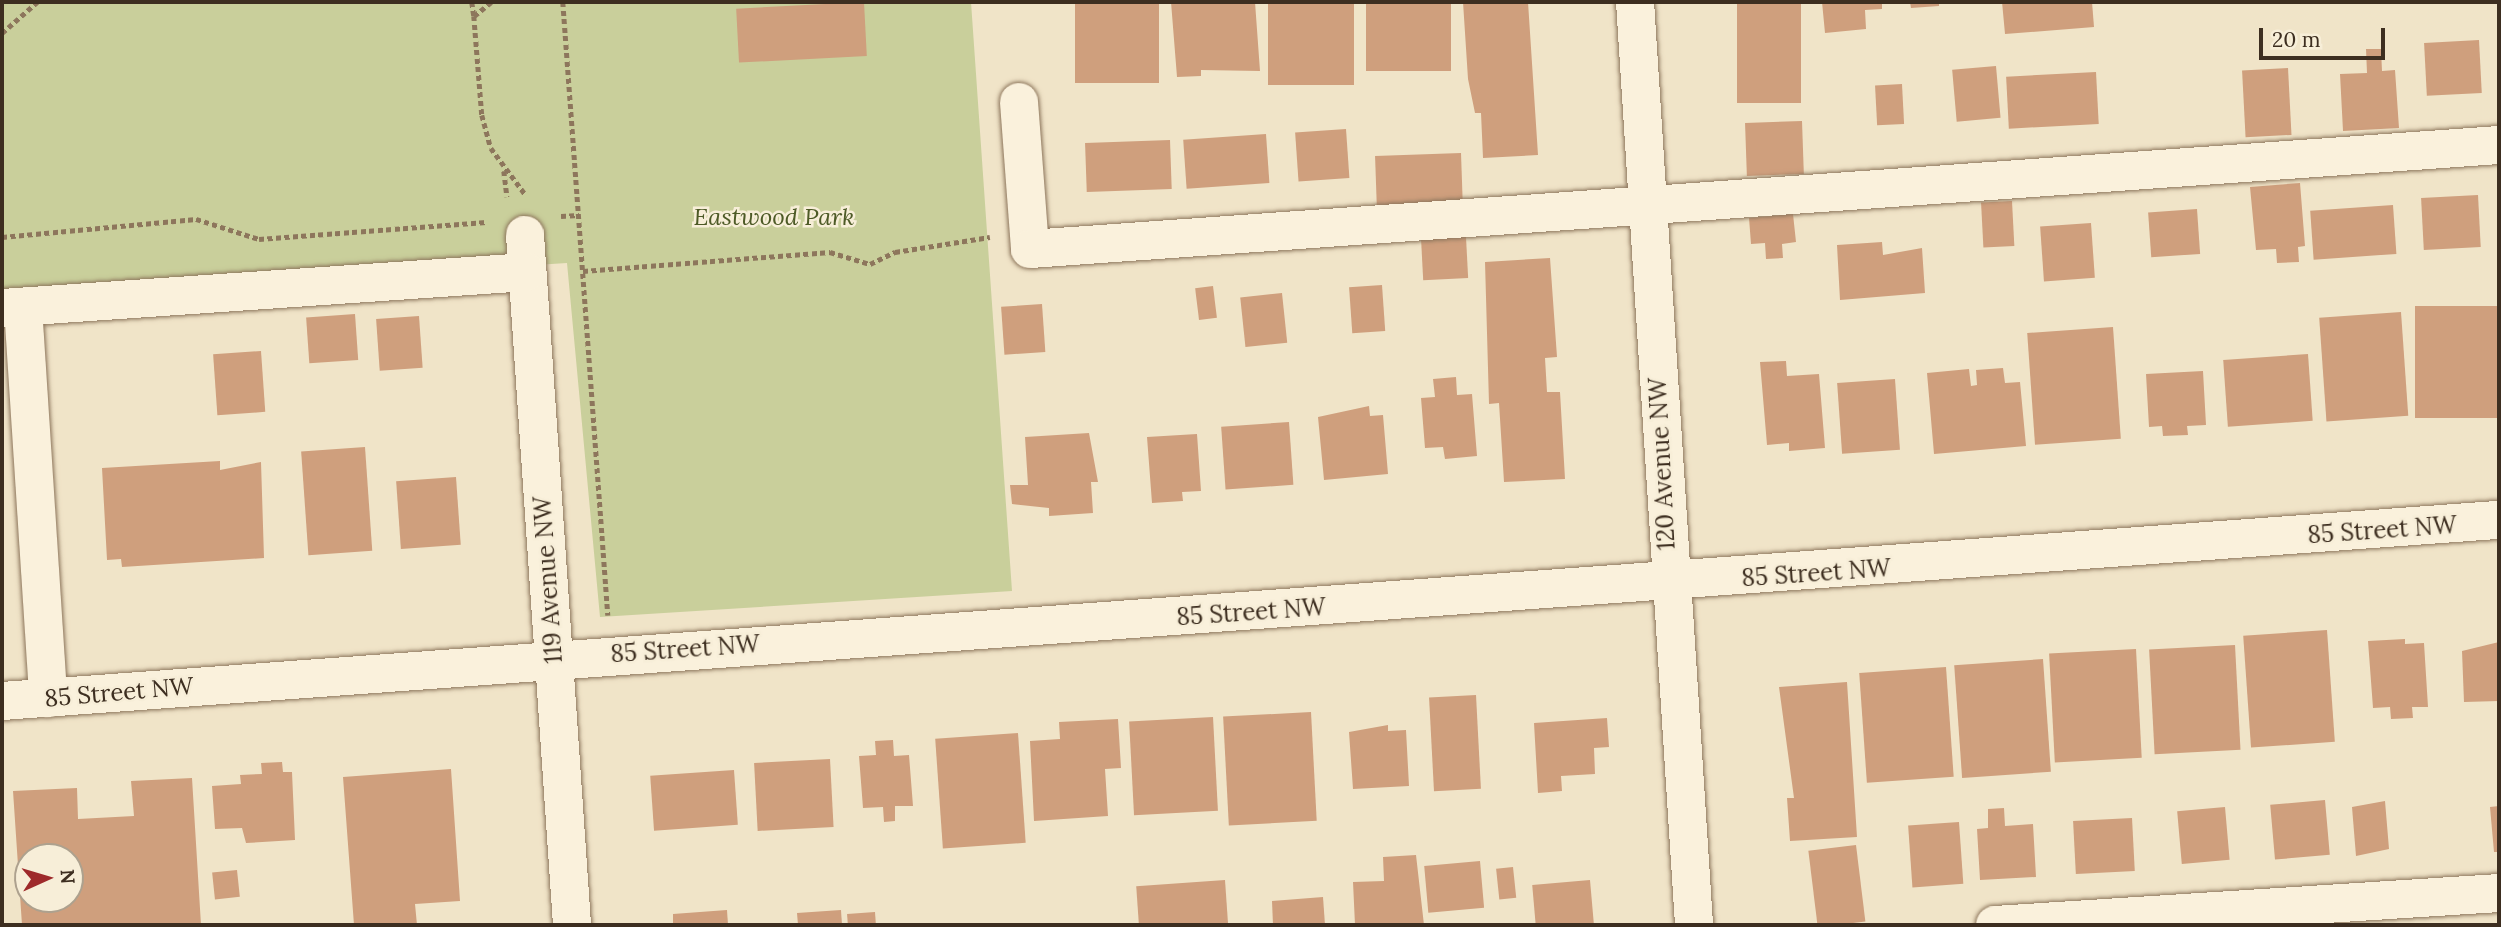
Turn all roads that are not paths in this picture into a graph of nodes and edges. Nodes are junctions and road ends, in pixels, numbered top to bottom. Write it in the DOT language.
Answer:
graph roads {
  1 [pos="1635,2"];
  2 [pos="1020,102"];
  3 [pos="2499,145"];
  4 [pos="1647,202"];
  5 [pos="12,307"];
  6 [pos="2499,520"];
  7 [pos="1669,585"];
  8 [pos="554,658"];
  9 [pos="48,698"];
  10 [pos="2,701"];
  11 [pos="2499,893"];
  12 [pos="572,925"];
  13 [pos="1694,925"];
  14 [pos="1995,925"];
  1 -- 4 [label="street, 120 Avenue NW"];
  2 -- 4 [label="street"];
  3 -- 4 [label="street"];
  4 -- 7 [label="street, 120 Avenue NW"];
  5 -- 8 [label="street, 119 Avenue NW"];
  5 -- 9 [label="street"];
  6 -- 7 [label="street, 85 Street NW"];
  7 -- 8 [label="street, 85 Street NW"];
  7 -- 13 [label="street, 120 Avenue NW"];
  8 -- 9 [label="street, 85 Street NW"];
  8 -- 12 [label="street, 119 Avenue NW"];
  9 -- 10 [label="street, 85 Street NW"];
  11 -- 14 [label="street"];
}
